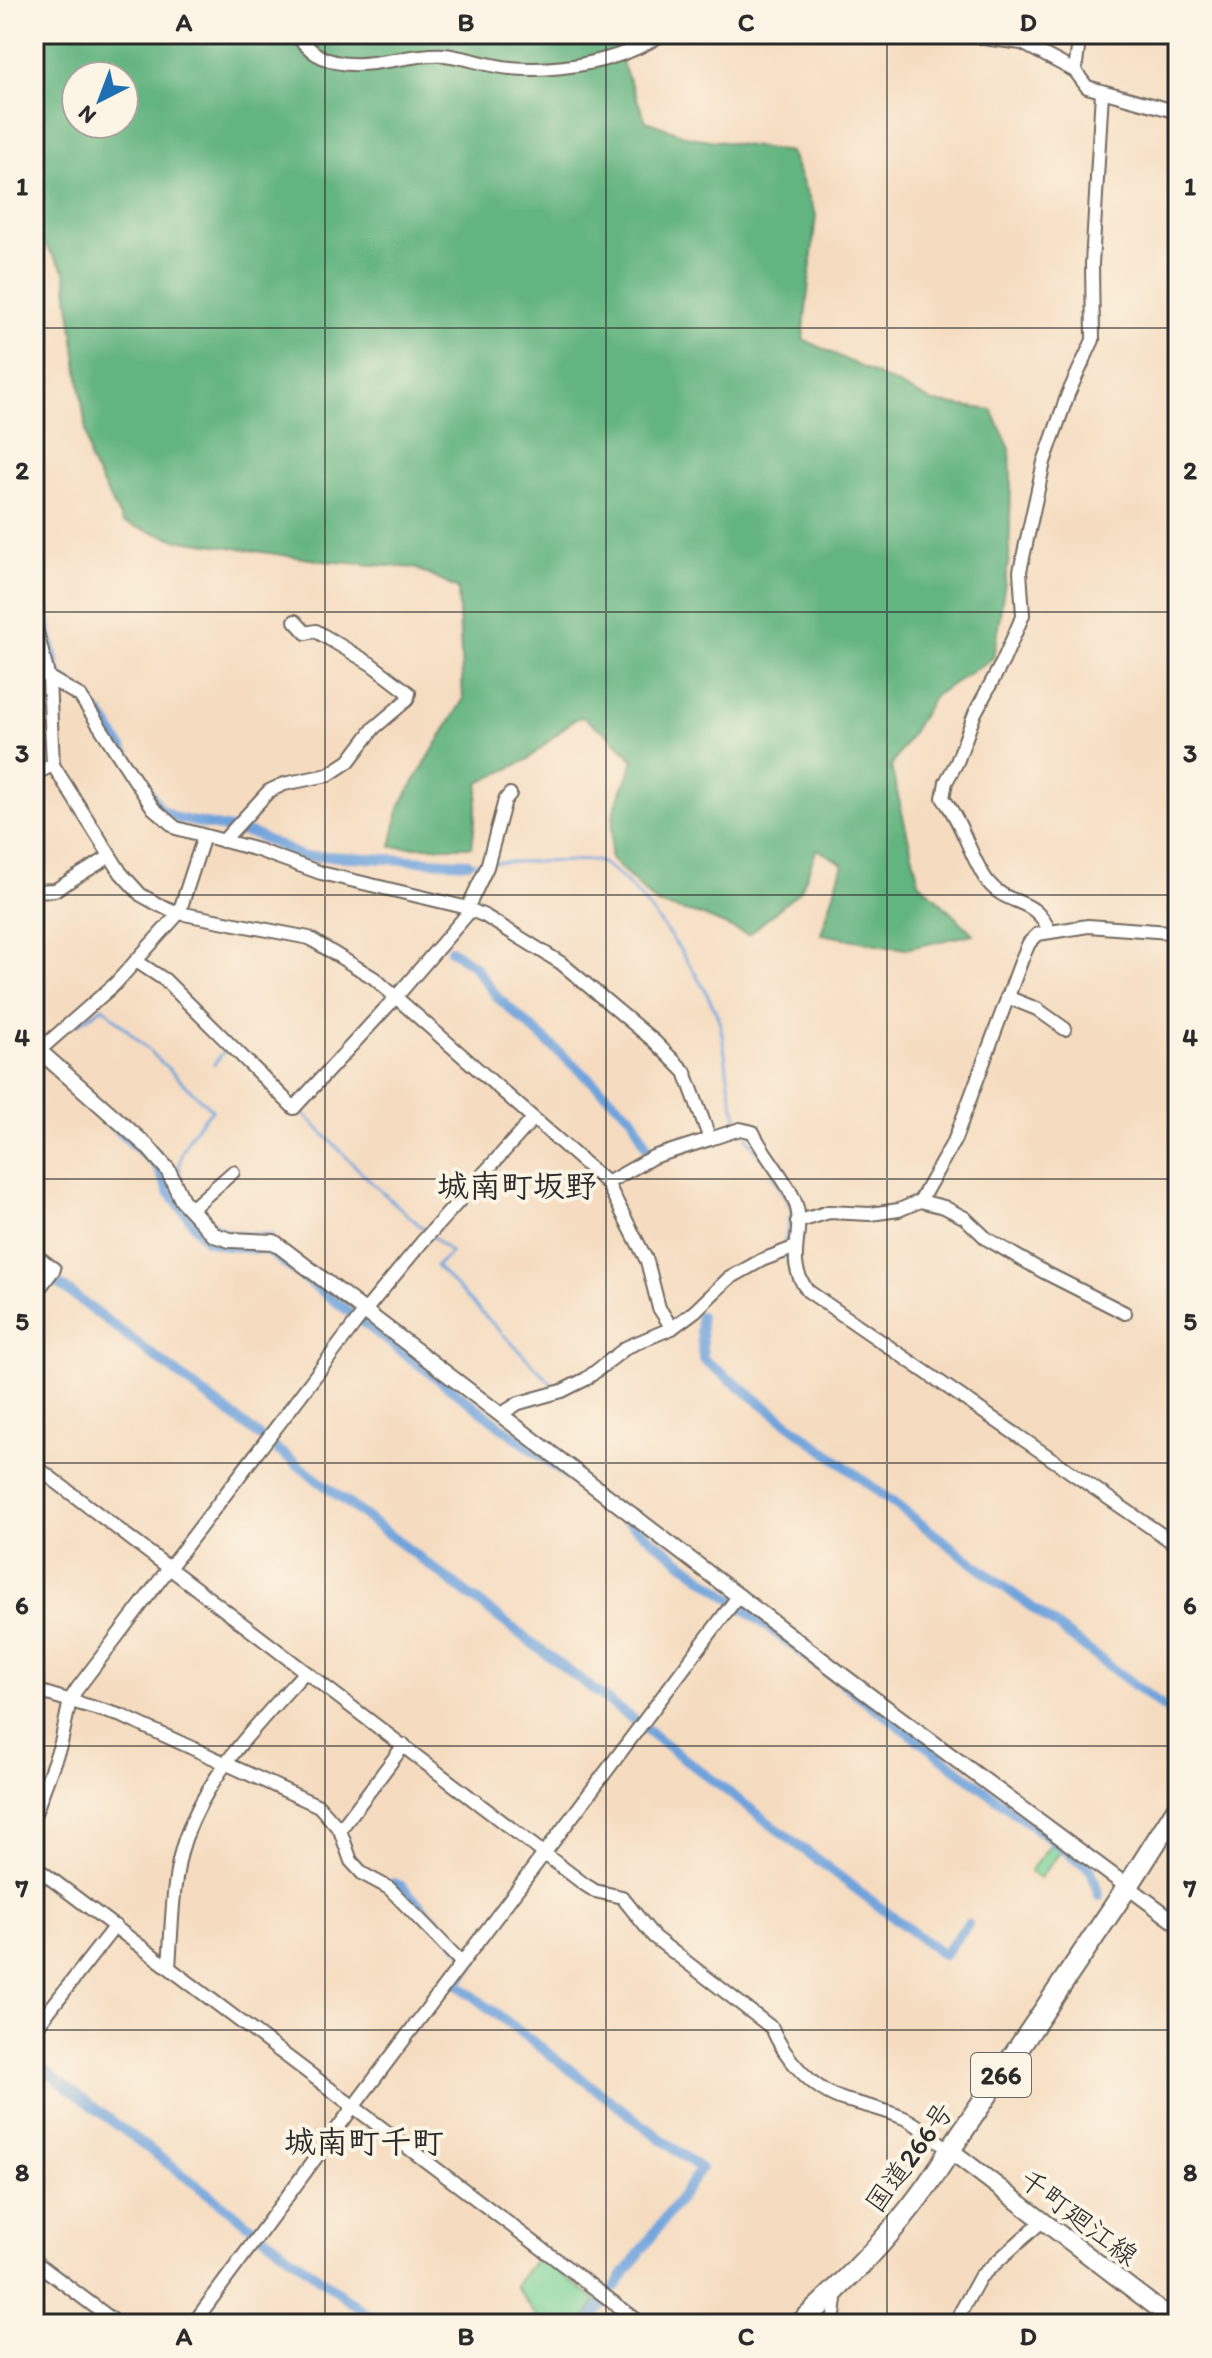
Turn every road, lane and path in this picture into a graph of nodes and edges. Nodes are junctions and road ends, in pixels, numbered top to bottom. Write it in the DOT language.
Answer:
graph roads {
  1 [pos="295,34"];
  2 [pos="662,34"];
  3 [pos="979,34"];
  4 [pos="1080,34"];
  5 [pos="1075,71"];
  6 [pos="1102,92"];
  7 [pos="1178,112"];
  8 [pos="34,621"];
  9 [pos="295,621"];
  10 [pos="34,669"];
  11 [pos="49,679"];
  12 [pos="53,765"];
  13 [pos="34,774"];
  14 [pos="510,794"];
  15 [pos="204,836"];
  16 [pos="223,841"];
  17 [pos="109,857"];
  18 [pos="34,891"];
  19 [pos="469,910"];
  20 [pos="179,913"];
  21 [pos="1050,932"];
  22 [pos="1178,935"];
  23 [pos="136,961"];
  24 [pos="396,997"];
  25 [pos="1007,997"];
  26 [pos="1065,1029"];
  27 [pos="36,1050"];
  28 [pos="533,1119"];
  29 [pos="710,1139"];
  30 [pos="233,1172"];
  31 [pos="607,1183"];
  32 [pos="920,1201"];
  33 [pos="190,1210"];
  34 [pos="797,1222"];
  35 [pos="796,1247"];
  36 [pos="34,1254"];
  37 [pos="34,1295"];
  38 [pos="364,1312"];
  39 [pos="1125,1313"];
  40 [pos="672,1328"];
  41 [pos="501,1414"];
  42 [pos="34,1465"];
  43 [pos="1178,1546"];
  44 [pos="167,1567"];
  45 [pos="739,1595"];
  46 [pos="305,1672"];
  47 [pos="34,1690"];
  48 [pos="70,1700"];
  49 [pos="404,1745"];
  50 [pos="226,1764"];
  51 [pos="1178,1807"];
  52 [pos="34,1816"];
  53 [pos="340,1830"];
  54 [pos="545,1855"];
  55 [pos="34,1866"];
  56 [pos="1128,1886"];
  57 [pos="1178,1924"];
  58 [pos="115,1926"];
  59 [pos="462,1963"];
  60 [pos="169,1967"];
  61 [pos="34,2030"];
  62 [pos="354,2106"];
  63 [pos="950,2150"];
  64 [pos="1041,2222"];
  65 [pos="34,2261"];
  66 [pos="838,2288"];
  67 [pos="118,2324"];
  68 [pos="193,2324"];
  69 [pos="642,2324"];
  70 [pos="800,2324"];
  71 [pos="833,2324"];
  72 [pos="954,2324"];
  73 [pos="1178,2324"];
  1 -- 2 [label="street"];
  3 -- 5 [label="street"];
  4 -- 5 [label="street"];
  5 -- 6 [label="street"];
  6 -- 7 [label="street"];
  6 -- 21 [label="street"];
  8 -- 11 [label="street"];
  9 -- 16 [label="street"];
  10 -- 11 [label="street"];
  11 -- 12 [label="street"];
  11 -- 15 [label="street"];
  12 -- 13 [label="street"];
  12 -- 17 [label="street"];
  14 -- 19 [label="street"];
  15 -- 16 [label="street"];
  15 -- 20 [label="street"];
  16 -- 19 [label="street"];
  17 -- 18 [label="street"];
  17 -- 20 [label="street"];
  19 -- 24 [label="street"];
  19 -- 29 [label="street"];
  20 -- 23 [label="street"];
  20 -- 24 [label="street"];
  21 -- 22 [label="street"];
  21 -- 25 [label="street"];
  23 -- 24 [label="street"];
  23 -- 27 [label="street"];
  24 -- 28 [label="street"];
  25 -- 26 [label="street"];
  25 -- 32 [label="street"];
  27 -- 33 [label="street"];
  28 -- 31 [label="street"];
  28 -- 38 [label="street"];
  29 -- 31 [label="street"];
  29 -- 34 [label="street"];
  30 -- 33 [label="street"];
  31 -- 40 [label="street"];
  32 -- 34 [label="street"];
  32 -- 39 [label="street"];
  33 -- 38 [label="street"];
  34 -- 35 [label="street"];
  35 -- 40 [label="street"];
  35 -- 43 [label="street"];
  36 -- 37 [label="street"];
  38 -- 41 [label="street"];
  38 -- 44 [label="street"];
  40 -- 41 [label="street"];
  41 -- 45 [label="street"];
  42 -- 44 [label="street"];
  44 -- 46 [label="street"];
  44 -- 48 [label="street"];
  45 -- 54 [label="street"];
  45 -- 56 [label="street"];
  46 -- 49 [label="street"];
  46 -- 50 [label="street"];
  47 -- 48 [label="street"];
  48 -- 50 [label="street"];
  48 -- 52 [label="street"];
  49 -- 53 [label="street"];
  49 -- 54 [label="street"];
  50 -- 53 [label="street"];
  50 -- 60 [label="street"];
  51 -- 56 [label="highway, 国道266号 / 266"];
  53 -- 59 [label="street"];
  54 -- 59 [label="street"];
  54 -- 63 [label="street"];
  55 -- 58 [label="street"];
  56 -- 57 [label="street"];
  56 -- 63 [label="highway, 国道266号 / 266"];
  58 -- 60 [label="street"];
  58 -- 61 [label="street"];
  59 -- 62 [label="street"];
  60 -- 62 [label="street"];
  62 -- 68 [label="street"];
  62 -- 69 [label="street"];
  63 -- 64 [label="main road, 千町廻江線"];
  63 -- 66 [label="highway, 国道266号 / 266"];
  64 -- 72 [label="street"];
  64 -- 73 [label="main road, 千町廻江線"];
  65 -- 67 [label="street"];
  66 -- 70 [label="highway, 国道266号 / 266"];
  66 -- 71 [label="street"];
}
